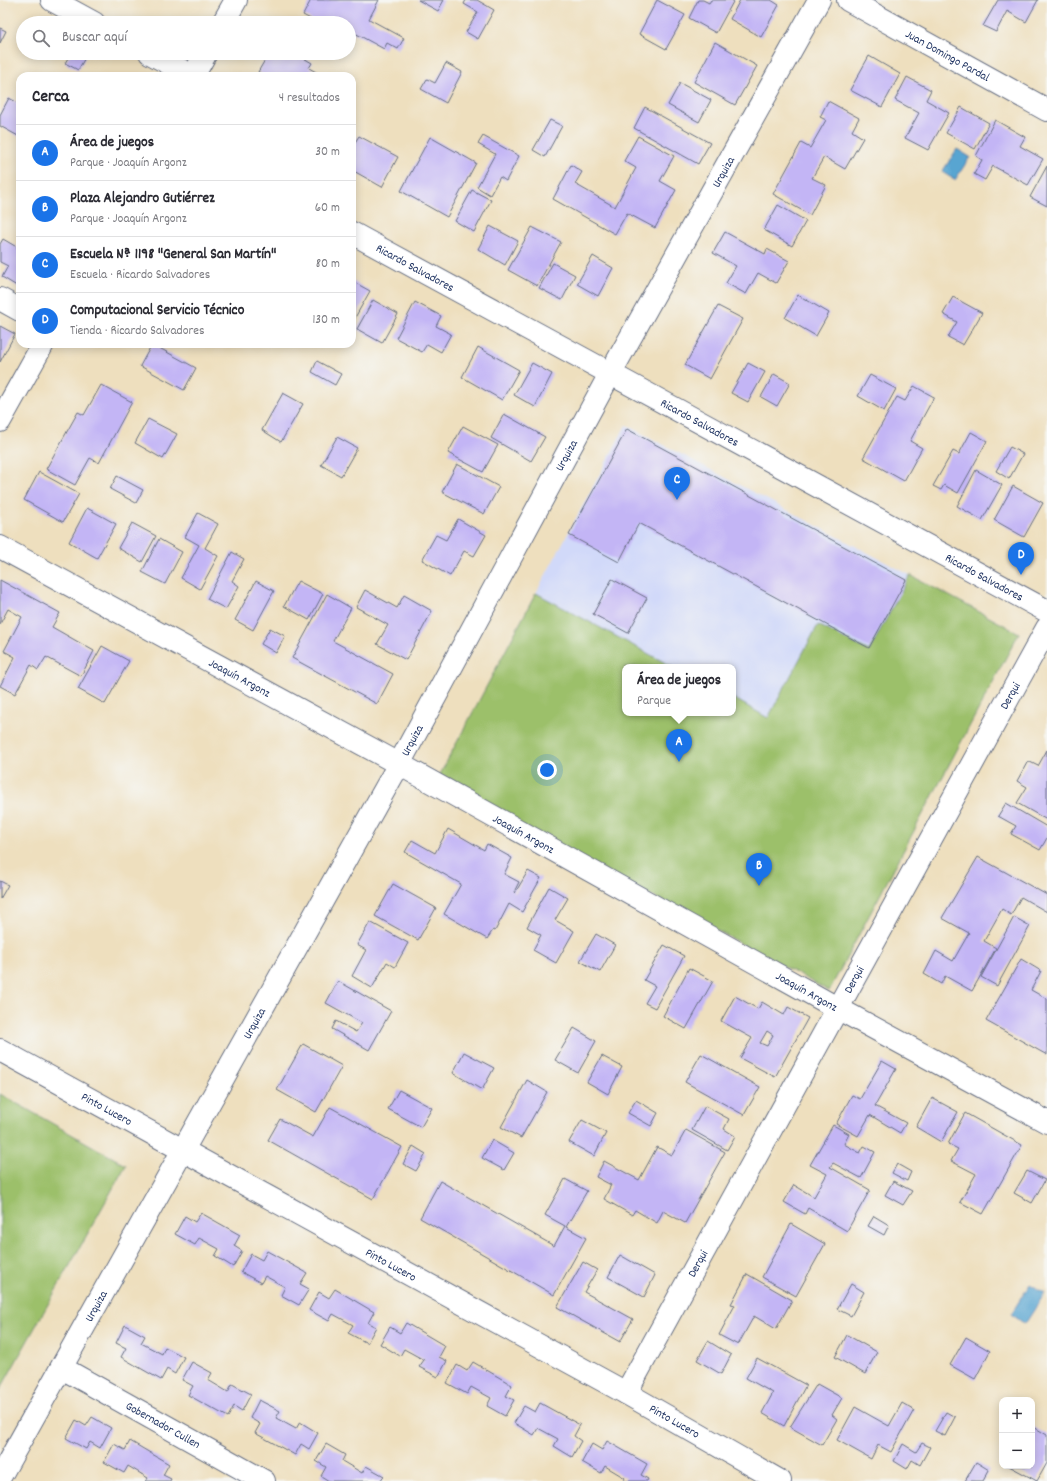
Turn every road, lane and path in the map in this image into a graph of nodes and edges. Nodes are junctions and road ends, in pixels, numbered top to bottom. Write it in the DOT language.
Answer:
graph roads {
  1 [pos="52,0"];
  2 [pos="236,0"];
  3 [pos="819,0"];
  4 [pos="848,0"];
  5 [pos="81,16"];
  6 [pos="227,16"];
  7 [pos="163,60"];
  8 [pos="202,60"];
  9 [pos="186,72"];
  10 [pos="195,72"];
  11 [pos="1047,110"];
  12 [pos="356,235"];
  13 [pos="0,298"];
  14 [pos="16,308"];
  15 [pos="41,348"];
  16 [pos="610,374"];
  17 [pos="0,421"];
  18 [pos="0,548"];
  19 [pos="1047,611"];
  20 [pos="1047,628"];
  21 [pos="399,764"];
  22 [pos="837,1008"];
  23 [pos="0,1050"];
  24 [pos="1047,1122"];
  25 [pos="184,1150"];
  26 [pos="62,1368"];
  27 [pos="626,1393"];
  28 [pos="0,1477"];
  29 [pos="264,1481"];
  30 [pos="780,1481"];
  1 -- 5 [label="street"];
  2 -- 6 [label="street"];
  3 -- 16 [label="street, Urquiza"];
  4 -- 11 [label="street, Juan Domingo Pardal"];
  7 -- 9 [label="street"];
  8 -- 10 [label="street"];
  12 -- 16 [label="street, Ricardo Salvadores"];
  13 -- 14 [label="street"];
  15 -- 17 [label="street"];
  16 -- 19 [label="street, Ricardo Salvadores"];
  16 -- 21 [label="street, Urquiza"];
  18 -- 21 [label="street, Joaquín Argonz"];
  20 -- 22 [label="street, Derqui"];
  21 -- 22 [label="street, Joaquín Argonz"];
  21 -- 25 [label="street, Urquiza"];
  22 -- 24 [label="street, Joaquín Argonz"];
  22 -- 27 [label="street, Derqui"];
  23 -- 25 [label="street, Pinto Lucero"];
  25 -- 26 [label="street, Urquiza"];
  25 -- 27 [label="street, Pinto Lucero"];
  26 -- 28 [label="street, Urquiza"];
  26 -- 29 [label="street, Gobernador Cullen"];
  27 -- 30 [label="street, Pinto Lucero"];
}
